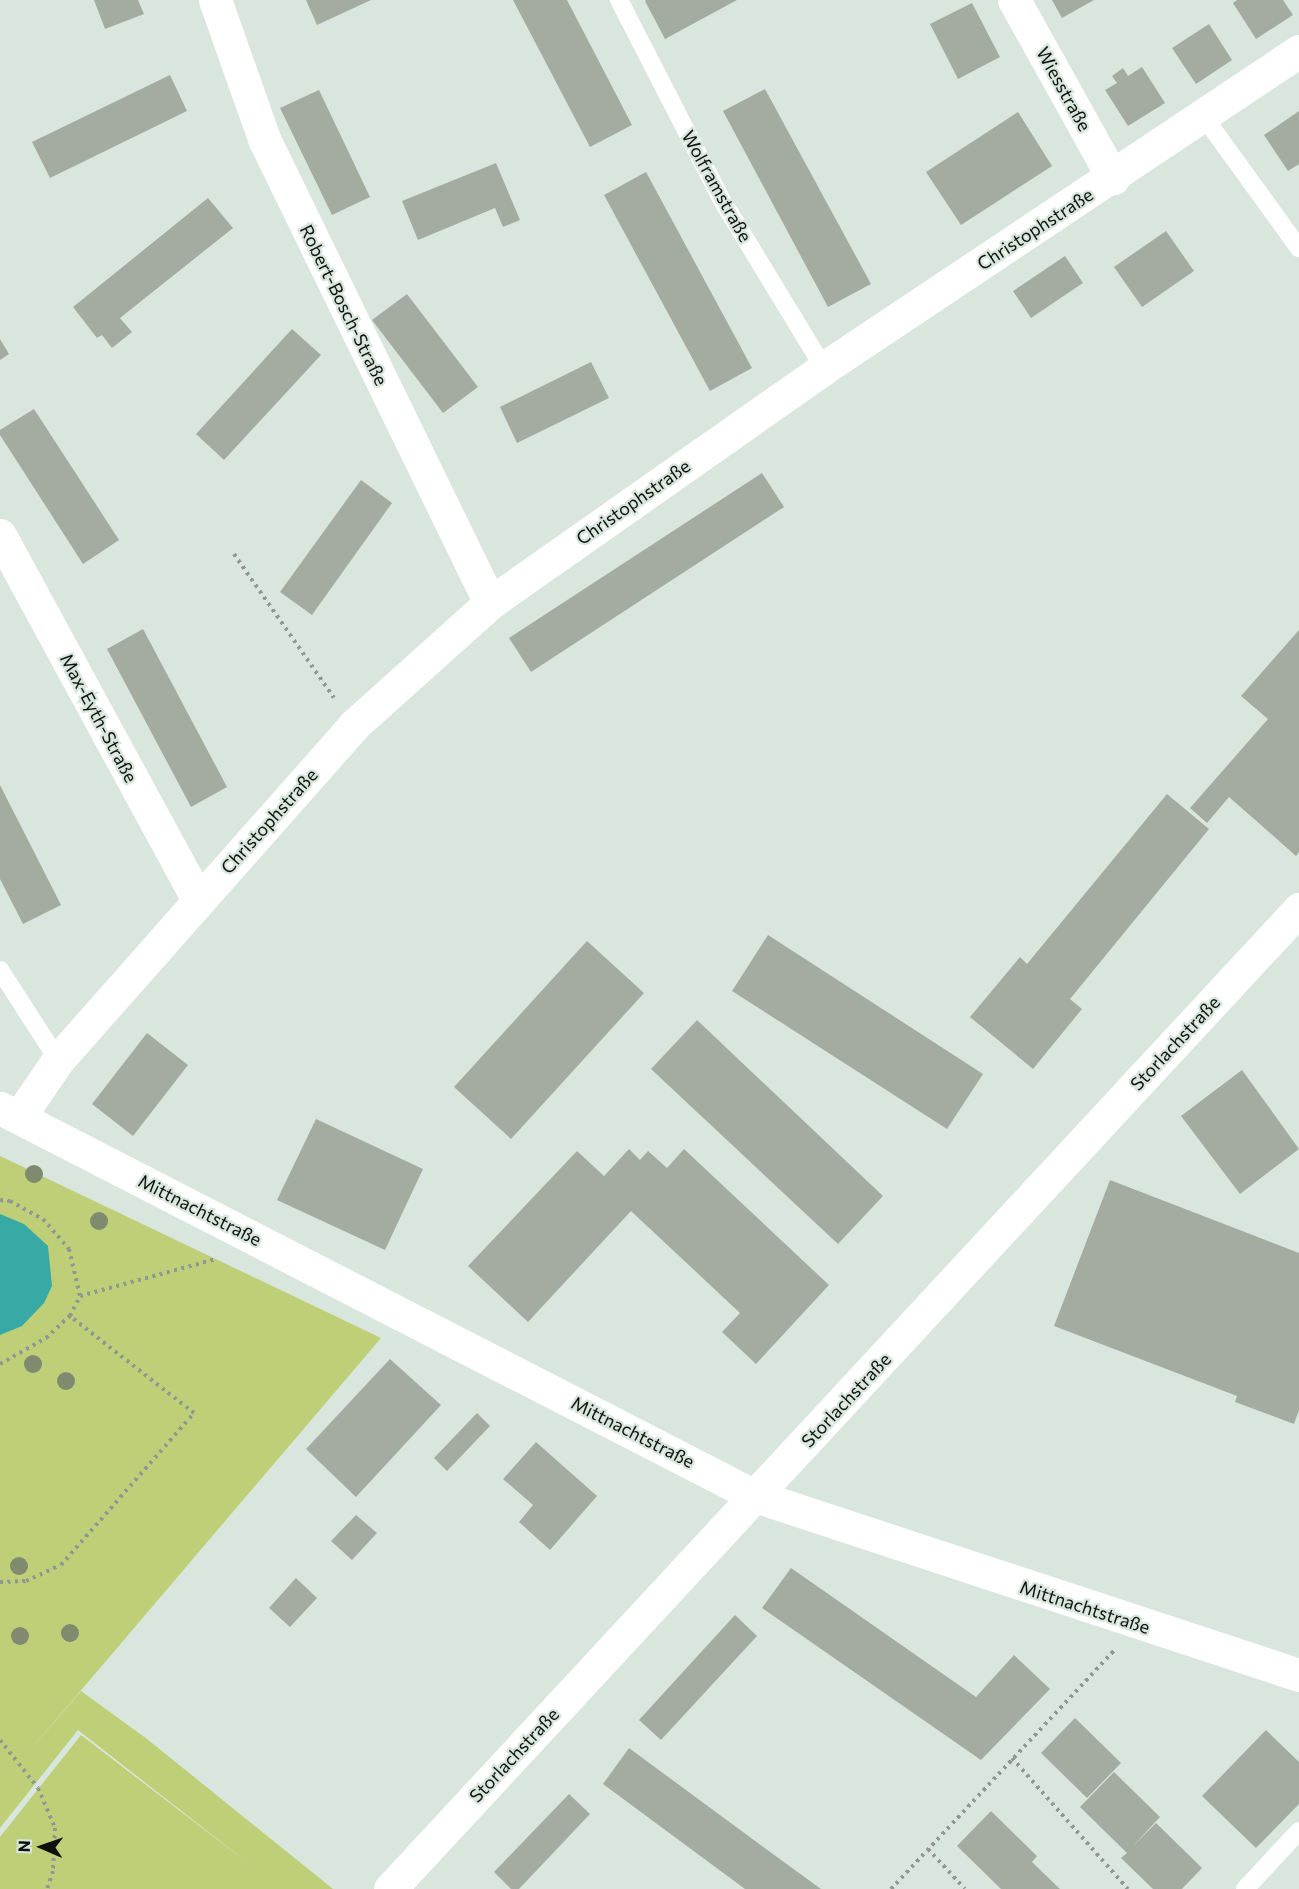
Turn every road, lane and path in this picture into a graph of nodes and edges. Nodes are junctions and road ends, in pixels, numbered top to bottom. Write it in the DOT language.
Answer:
graph roads {
  1 [pos="215,0"];
  2 [pos="619,0"];
  3 [pos="1014,0"];
  4 [pos="1299,51"];
  5 [pos="1204,117"];
  6 [pos="1113,178"];
  7 [pos="1299,248"];
  8 [pos="824,368"];
  9 [pos="0,535"];
  10 [pos="234,554"];
  11 [pos="490,603"];
  12 [pos="353,726"];
  13 [pos="198,900"];
  14 [pos="1299,909"];
  15 [pos="0,970"];
  16 [pos="58,1060"];
  17 [pos="9,1112"];
  18 [pos="0,1200"];
  19 [pos="268,1245"];
  20 [pos="80,1296"];
  21 [pos="70,1316"];
  22 [pos="0,1364"];
  23 [pos="754,1496"];
  24 [pos="0,1582"];
  25 [pos="1138,1625"];
  26 [pos="1299,1676"];
  27 [pos="0,1740"];
  28 [pos="1012,1758"];
  29 [pos="1299,1831"];
  30 [pos="928,1849"];
  31 [pos="47,1889"];
  32 [pos="390,1889"];
  33 [pos="891,1889"];
  34 [pos="965,1889"];
  35 [pos="1128,1889"];
  36 [pos="1245,1889"];
  1 -- 11 [label="street, Robert-Bosch-Straße"];
  2 -- 8 [label="lane, Wolframstraße"];
  3 -- 6 [label="street, Wiesstraße"];
  4 -- 5 [label="street, Christophstraße"];
  5 -- 6 [label="street, Christophstraße"];
  5 -- 7 [label="lane"];
  6 -- 8 [label="street, Christophstraße"];
  8 -- 11 [label="street, Christophstraße"];
  9 -- 13 [label="street, Max-Eyth-Straße"];
  10 -- 12 [label="path"];
  11 -- 12 [label="street, Christophstraße"];
  12 -- 13 [label="street, Christophstraße"];
  13 -- 16 [label="street, Christophstraße"];
  14 -- 23 [label="street, Storlachstraße"];
  15 -- 16 [label="lane"];
  16 -- 17 [label="street, Christophstraße"];
  17 -- 19 [label="street, Mittnachtstraße"];
  18 -- 20 [label="path"];
  19 -- 20 [label="path"];
  19 -- 23 [label="street, Mittnachtstraße"];
  20 -- 21 [label="path"];
  21 -- 22 [label="path"];
  21 -- 24 [label="path"];
  23 -- 25 [label="street, Mittnachtstraße"];
  23 -- 32 [label="street, Storlachstraße"];
  25 -- 26 [label="street, Mittnachtstraße"];
  25 -- 28 [label="path"];
  27 -- 31 [label="path"];
  28 -- 30 [label="path"];
  28 -- 35 [label="path"];
  29 -- 36 [label="lane"];
  30 -- 33 [label="path"];
  30 -- 34 [label="path"];
}
